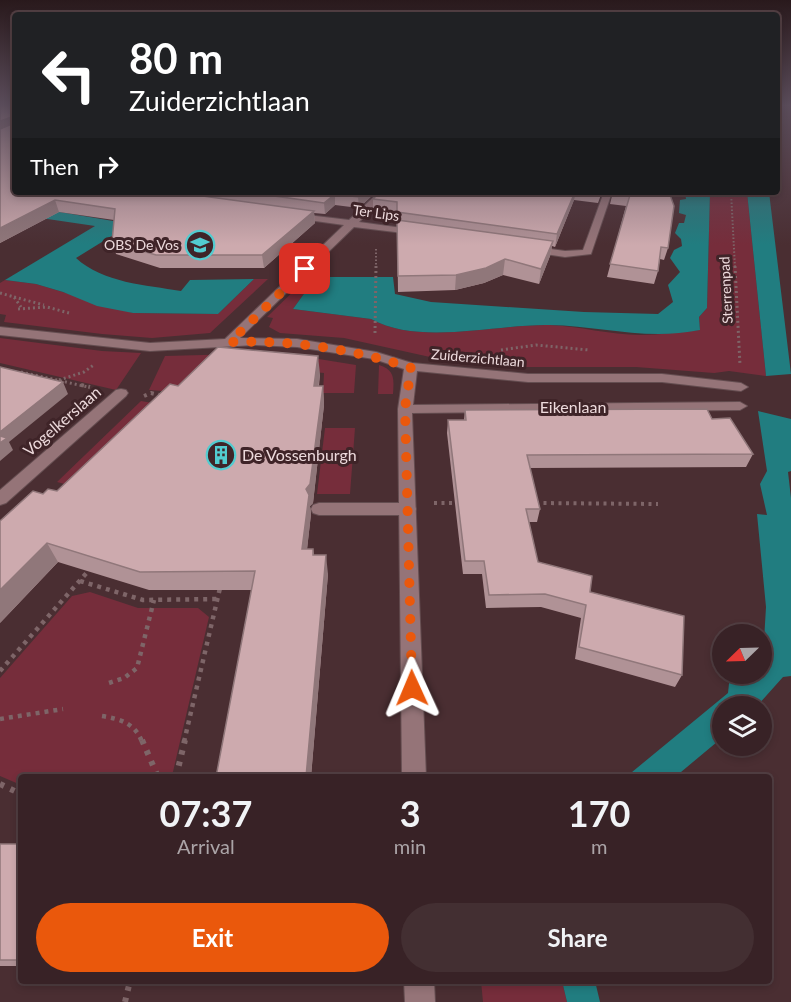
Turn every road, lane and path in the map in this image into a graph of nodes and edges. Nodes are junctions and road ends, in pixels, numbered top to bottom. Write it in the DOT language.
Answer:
graph roads {
  1 [pos="381,195"];
  2 [pos="607,195"];
  3 [pos="731,195"];
  4 [pos="282,213"];
  5 [pos="352,223"];
  6 [pos="431,235"];
  7 [pos="518,248"];
  8 [pos="376,276"];
  9 [pos="0,293"];
  10 [pos="14,297"];
  11 [pos="21,307"];
  12 [pos="48,307"];
  13 [pos="375,324"];
  14 [pos="0,331"];
  15 [pos="230,342"];
  16 [pos="102,343"];
  17 [pos="411,368"];
  18 [pos="12,370"];
  19 [pos="58,380"];
  20 [pos="741,387"];
  21 [pos="121,393"];
  22 [pos="168,397"];
  23 [pos="141,398"];
  24 [pos="740,406"];
  25 [pos="405,408"];
  26 [pos="0,499"];
  27 [pos="468,503"];
  28 [pos="527,503"];
  29 [pos="658,504"];
  30 [pos="408,506"];
  31 [pos="319,509"];
  32 [pos="95,564"];
  33 [pos="222,577"];
  34 [pos="79,581"];
  35 [pos="217,599"];
  36 [pos="154,600"];
  37 [pos="0,670"];
  38 [pos="109,683"];
  39 [pos="63,709"];
  40 [pos="102,716"];
  41 [pos="0,719"];
  42 [pos="156,774"];
  43 [pos="177,774"];
  44 [pos="414,774"];
  45 [pos="0,784"];
  46 [pos="18,793"];
  47 [pos="129,984"];
  48 [pos="419,984"];
  49 [pos="125,1002"];
  50 [pos="420,1002"];
  1 -- 5 [label="street"];
  2 -- 7 [label="street"];
  3 -- 20 [label="path, Sterrenpad"];
  4 -- 5 [label="street, Ter Lips"];
  5 -- 6 [label="street, Ter Lips"];
  5 -- 15 [label="street"];
  8 -- 13 [label="path"];
  9 -- 10 [label="path"];
  10 -- 11 [label="path"];
  10 -- 12 [label="path"];
  14 -- 16 [label="street, Zuiderzichtlaan"];
  15 -- 16 [label="street, Zuiderzichtlaan"];
  15 -- 17 [label="street, Zuiderzichtlaan"];
  16 -- 19 [label="path"];
  17 -- 20 [label="street, Zuiderzichtlaan"];
  17 -- 25 [label="street"];
  18 -- 19 [label="path"];
  19 -- 21 [label="path"];
  21 -- 26 [label="street, Vogelkerslaan"];
  22 -- 23 [label="path"];
  24 -- 25 [label="street, Eikenlaan"];
  25 -- 30 [label="street"];
  27 -- 30 [label="path"];
  28 -- 29 [label="path"];
  30 -- 31 [label="street"];
  30 -- 44 [label="street"];
  32 -- 34 [label="path"];
  33 -- 35 [label="path"];
  34 -- 36 [label="path"];
  34 -- 37 [label="path"];
  35 -- 36 [label="path"];
  35 -- 43 [label="path"];
  36 -- 38 [label="path"];
  39 -- 41 [label="path"];
  40 -- 42 [label="path"];
  45 -- 46 [label="path"];
  47 -- 49 [label="path"];
  48 -- 50 [label="street"];
}
